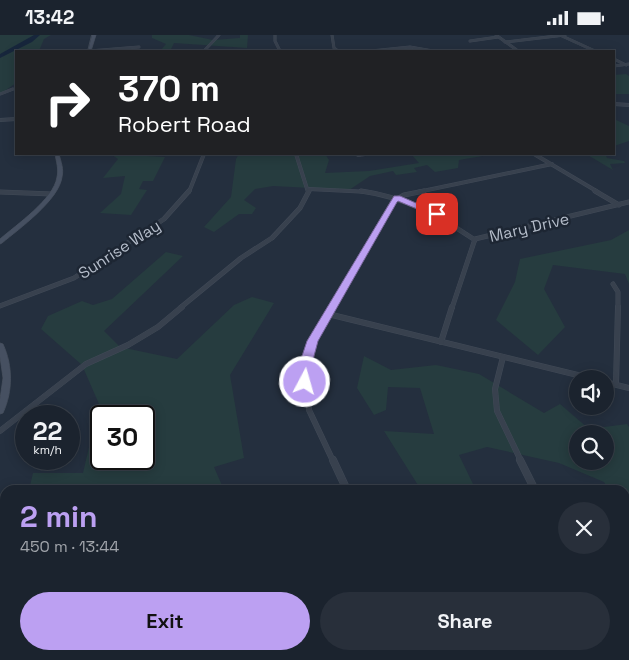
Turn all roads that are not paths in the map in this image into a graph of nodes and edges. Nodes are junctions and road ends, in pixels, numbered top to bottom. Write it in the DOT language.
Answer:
graph roads {
  1 [pos="94,35"];
  2 [pos="219,35"];
  3 [pos="275,35"];
  4 [pos="332,35"];
  5 [pos="565,35"];
  6 [pos="497,36"];
  7 [pos="560,36"];
  8 [pos="470,41"];
  9 [pos="505,42"];
  10 [pos="139,47"];
  11 [pos="89,50"];
  12 [pos="102,50"];
  13 [pos="205,50"];
  14 [pos="280,50"];
  15 [pos="337,50"];
  16 [pos="381,50"];
  17 [pos="427,50"];
  18 [pos="517,50"];
  19 [pos="594,50"];
  20 [pos="615,59"];
  21 [pos="628,65"];
  22 [pos="615,67"];
  23 [pos="13,89"];
  24 [pos="0,94"];
  25 [pos="615,104"];
  26 [pos="629,105"];
  27 [pos="15,119"];
  28 [pos="0,120"];
  29 [pos="57,155"];
  30 [pos="204,155"];
  31 [pos="296,155"];
  32 [pos="536,155"];
  33 [pos="552,164"];
  34 [pos="309,189"];
  35 [pos="0,192"];
  36 [pos="52,194"];
  37 [pos="397,197"];
  38 [pos="629,202"];
  39 [pos="619,205"];
  40 [pos="475,240"];
  41 [pos="0,243"];
  42 [pos="614,284"];
  43 [pos="0,306"];
  44 [pos="328,314"];
  45 [pos="441,342"];
  46 [pos="0,346"];
  47 [pos="503,357"];
  48 [pos="569,373"];
  49 [pos="616,384"];
  50 [pos="629,388"];
  51 [pos="0,411"];
  52 [pos="0,431"];
  53 [pos="345,485"];
  54 [pos="533,485"];
  1 -- 11 [label="street"];
  2 -- 13 [label="street"];
  3 -- 14 [label="street"];
  4 -- 15 [label="street"];
  5 -- 7 [label="street"];
  6 -- 8 [label="street"];
  6 -- 9 [label="street"];
  7 -- 9 [label="street"];
  7 -- 19 [label="street"];
  9 -- 18 [label="street"];
  10 -- 12 [label="street"];
  16 -- 17 [label="street"];
  20 -- 21 [label="street"];
  21 -- 22 [label="street"];
  23 -- 24 [label="street"];
  25 -- 26 [label="street"];
  27 -- 28 [label="street"];
  29 -- 36 [label="street"];
  30 -- 43 [label="street, Sunrise Way"];
  31 -- 34 [label="street"];
  32 -- 33 [label="street"];
  33 -- 37 [label="street"];
  33 -- 39 [label="street"];
  34 -- 37 [label="street"];
  34 -- 52 [label="street"];
  35 -- 36 [label="street"];
  36 -- 41 [label="street"];
  37 -- 40 [label="street"];
  37 -- 44 [label="street"];
  38 -- 39 [label="street, Mary Drive"];
  39 -- 40 [label="street, Mary Drive"];
  40 -- 45 [label="street, Mary Drive"];
  42 -- 49 [label="street"];
  44 -- 45 [label="street"];
  44 -- 53 [label="street"];
  45 -- 47 [label="street"];
  46 -- 51 [label="street"];
  47 -- 48 [label="street"];
  47 -- 54 [label="street"];
  49 -- 50 [label="street"];
}
